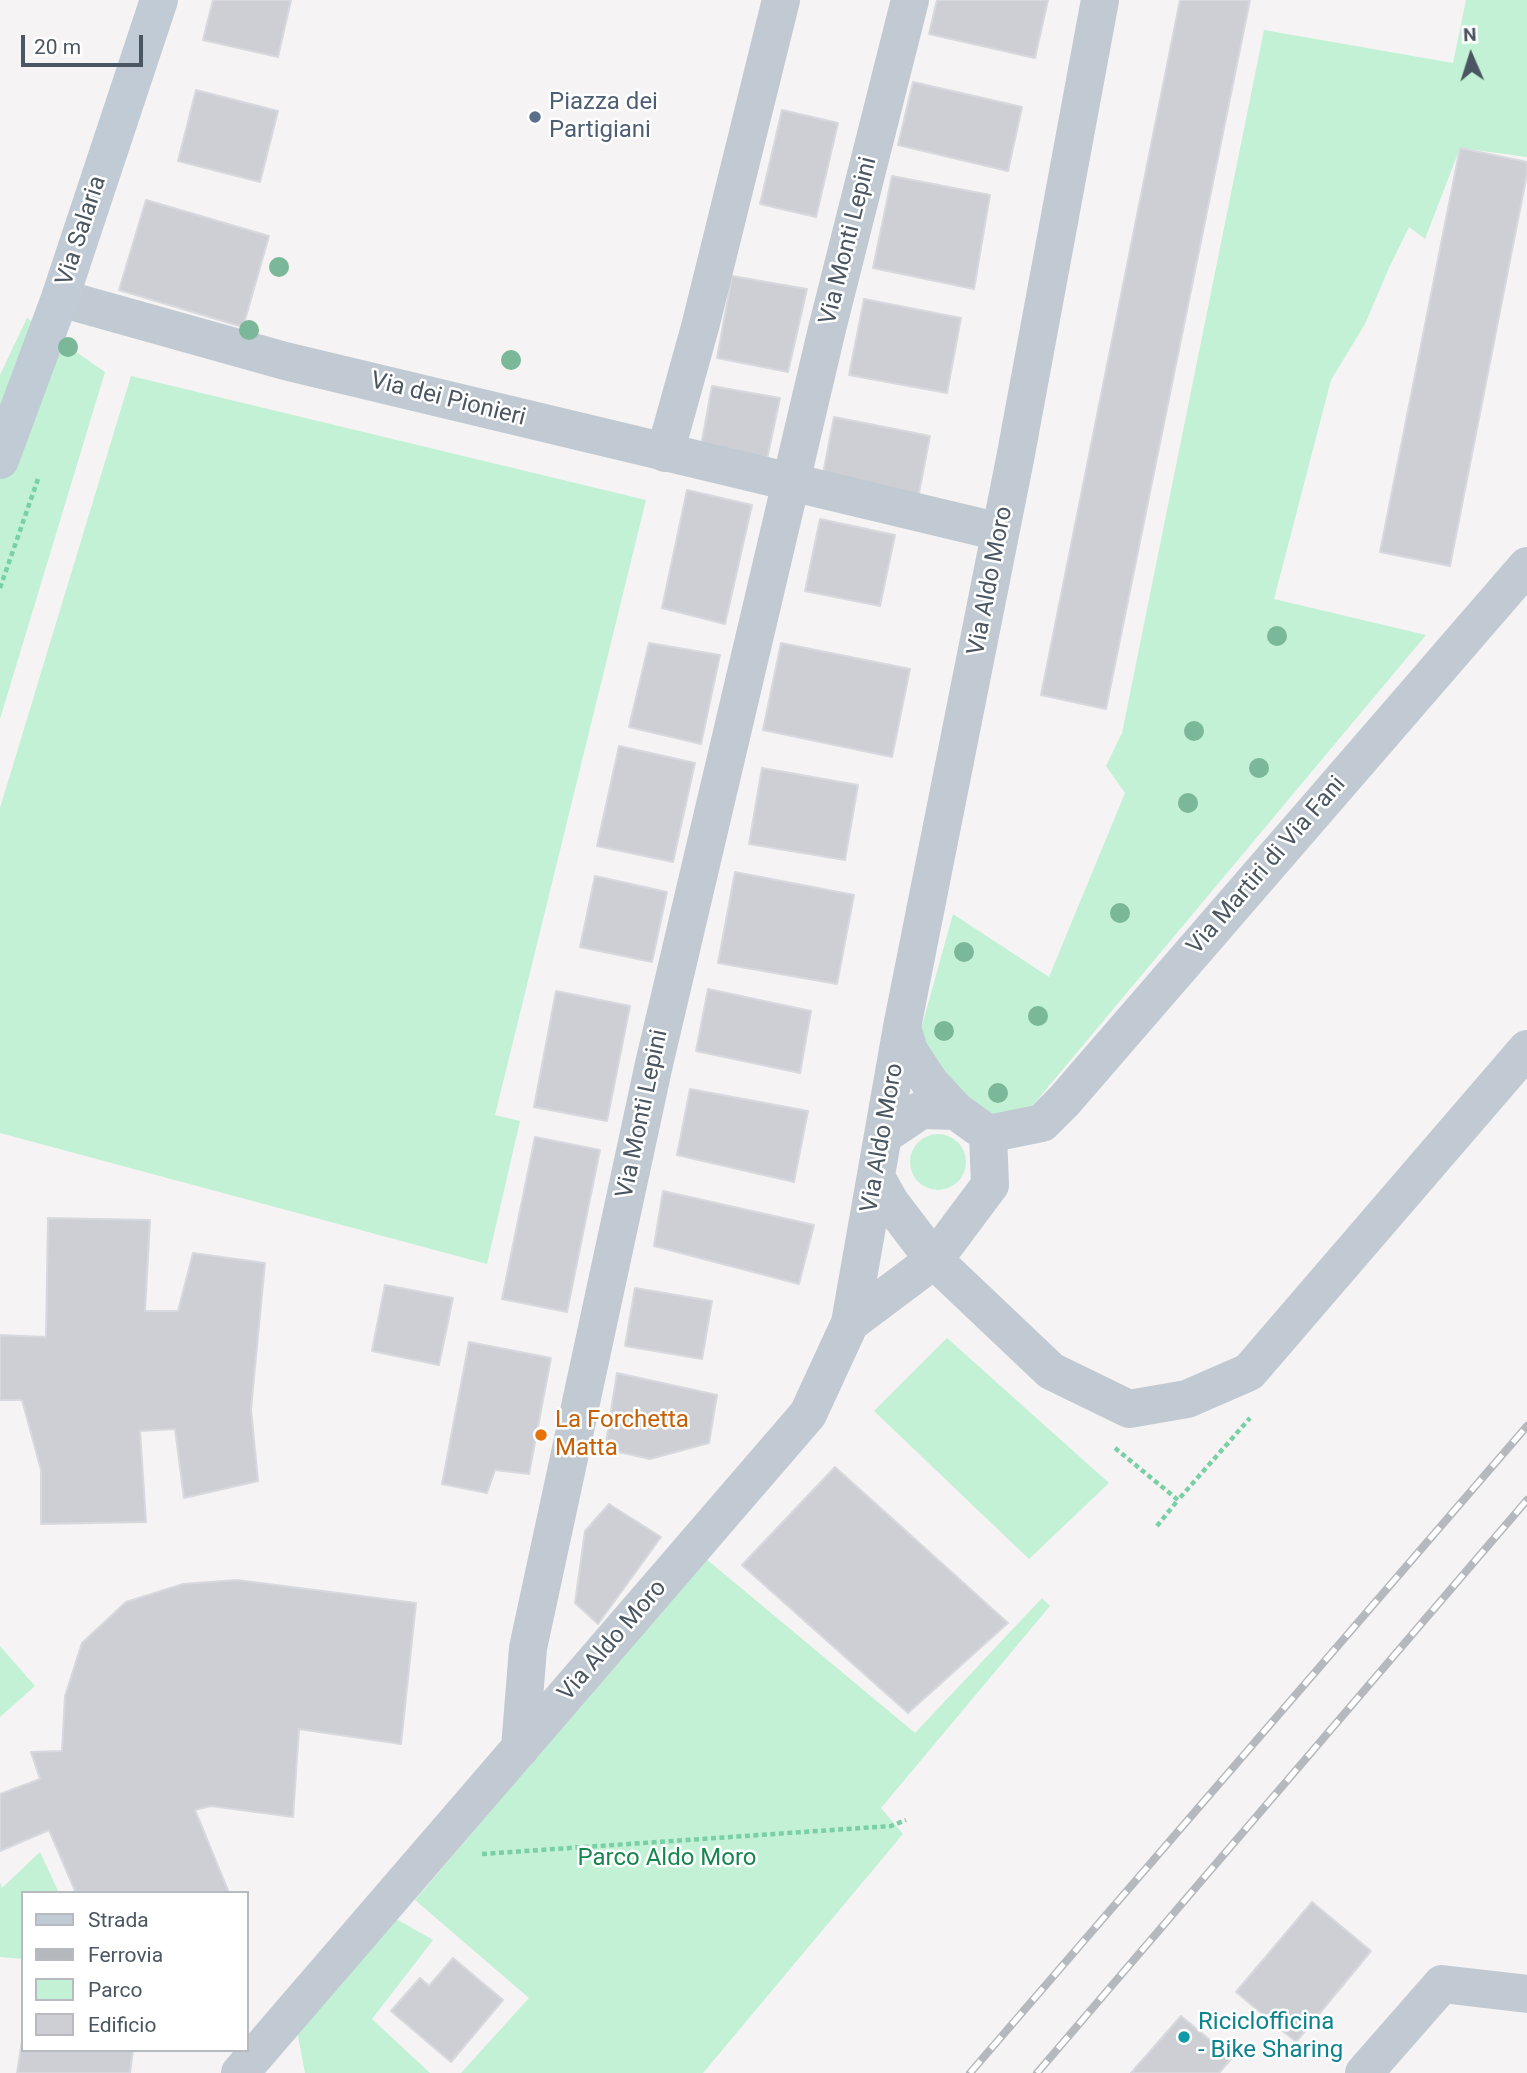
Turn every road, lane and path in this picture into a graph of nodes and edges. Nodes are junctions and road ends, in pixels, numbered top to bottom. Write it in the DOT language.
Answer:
graph roads {
  1 [pos="159,0"];
  2 [pos="781,0"];
  3 [pos="910,0"];
  4 [pos="1100,0"];
  5 [pos="60,298"];
  6 [pos="665,453"];
  7 [pos="0,460"];
  8 [pos="40,472"];
  9 [pos="791,483"];
  10 [pos="1000,532"];
  11 [pos="1527,566"];
  12 [pos="0,588"];
  13 [pos="902,1027"];
  14 [pos="1527,1049"];
  15 [pos="957,1111"];
  16 [pos="988,1134"];
  17 [pos="884,1135"];
  18 [pos="876,1177"];
  19 [pos="934,1260"];
  20 [pos="850,1323"];
  21 [pos="1178,1500"];
  22 [pos="1157,1525"];
  23 [pos="520,1749"];
  24 [pos="906,1820"];
  25 [pos="447,1833"];
  26 [pos="1527,1994"];
  27 [pos="240,2073"];
  28 [pos="1364,2073"];
  1 -- 5 [label="main road, Via Salaria"];
  2 -- 6 [label="street"];
  3 -- 9 [label="street, Via Monti Lepini"];
  4 -- 10 [label="street, Via Aldo Moro"];
  5 -- 6 [label="street, Via dei Pionieri"];
  5 -- 7 [label="main road, Via Salaria"];
  6 -- 9 [label="street, Via dei Pionieri"];
  8 -- 12 [label="path"];
  9 -- 10 [label="street"];
  9 -- 23 [label="street, Via Monti Lepini"];
  10 -- 13 [label="street, Via Aldo Moro"];
  11 -- 16 [label="street, Via Martiri di Via Fani"];
  13 -- 15 [label="street"];
  13 -- 17 [label="street, Via Aldo Moro"];
  14 -- 19 [label="street"];
  15 -- 16 [label="street"];
  15 -- 17 [label="street"];
  16 -- 19 [label="street"];
  17 -- 18 [label="street, Via Aldo Moro"];
  18 -- 19 [label="street"];
  18 -- 20 [label="street, Via Aldo Moro"];
  19 -- 20 [label="street"];
  20 -- 23 [label="street, Via Aldo Moro"];
  21 -- 22 [label="path"];
  23 -- 25 [label="street, Via Aldo Moro"];
  24 -- 25 [label="path"];
  25 -- 27 [label="street, Via Aldo Moro"];
  26 -- 28 [label="street"];
}
